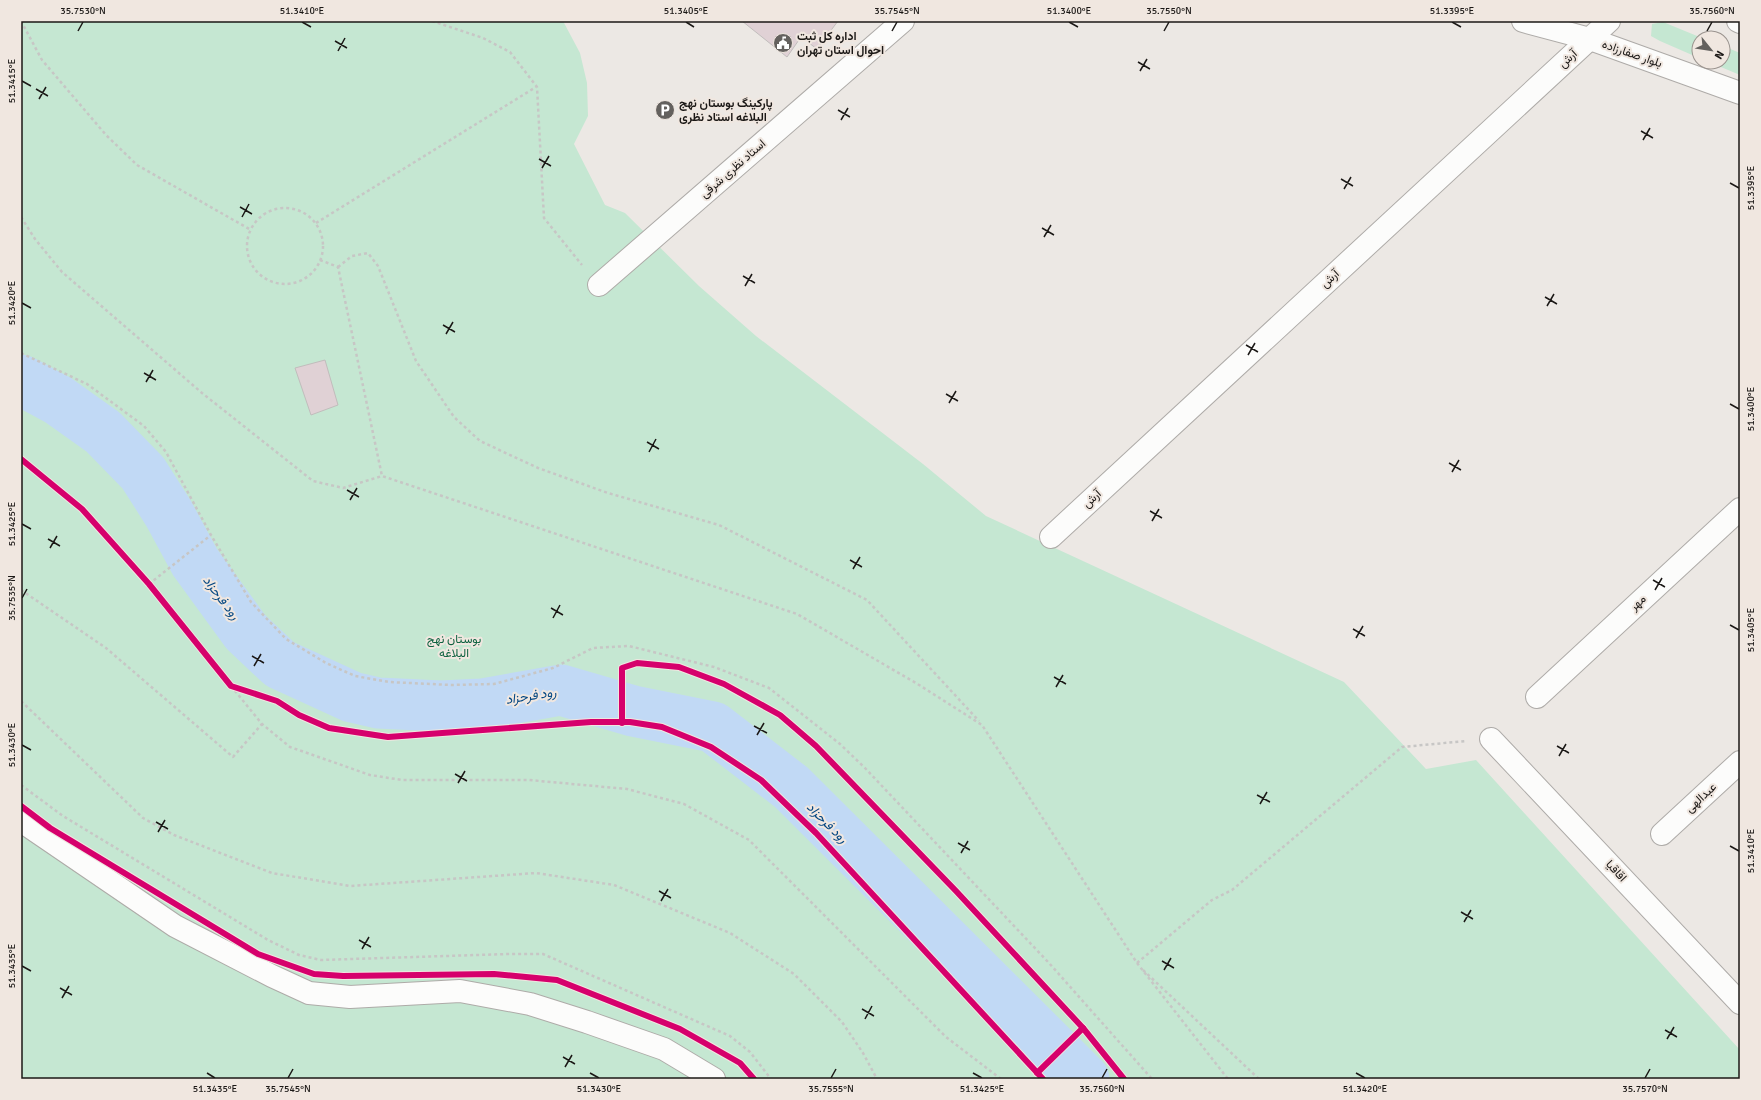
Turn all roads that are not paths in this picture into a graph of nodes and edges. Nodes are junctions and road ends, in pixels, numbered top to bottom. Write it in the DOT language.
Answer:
graph roads {
  1 [pos="903,21"];
  2 [pos="1523,21"];
  3 [pos="1609,21"];
  4 [pos="1590,40"];
  5 [pos="1740,93"];
  6 [pos="599,285"];
  7 [pos="1740,509"];
  8 [pos="1051,537"];
  9 [pos="1537,696"];
  10 [pos="1492,739"];
  11 [pos="1740,762"];
  12 [pos="21,821"];
  13 [pos="1662,834"];
  14 [pos="1740,1003"];
  15 [pos="714,1079"];
  1 -- 6 [label="street, استاد نظری شرقی"];
  2 -- 4 [label="street, بلوار صفارزاده"];
  3 -- 4 [label="street, آرش"];
  4 -- 5 [label="street, بلوار صفارزاده"];
  4 -- 8 [label="street, آرش"];
  7 -- 9 [label="street, مهر"];
  10 -- 14 [label="street, اقاقیا"];
  11 -- 13 [label="street, عبدالهی"];
  12 -- 15 [label="street"];
}
